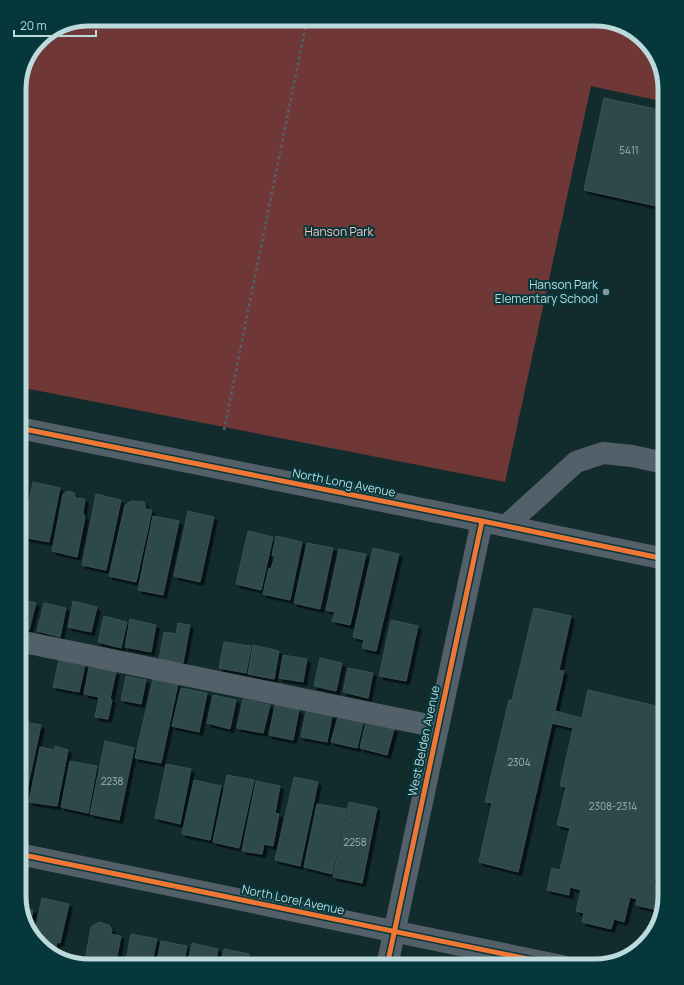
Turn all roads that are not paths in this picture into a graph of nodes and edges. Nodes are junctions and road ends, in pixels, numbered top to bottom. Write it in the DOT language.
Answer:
graph roads {
  1 [pos="26,429"];
  2 [pos="658,462"];
  3 [pos="482,521"];
  4 [pos="506,526"];
  5 [pos="658,558"];
  6 [pos="26,642"];
  7 [pos="438,727"];
  8 [pos="26,855"];
  9 [pos="394,931"];
  10 [pos="388,959"];
  11 [pos="528,959"];
  1 -- 3 [label="street, North Long Avenue"];
  2 -- 4 [label="street"];
  3 -- 4 [label="street, North Long Avenue"];
  3 -- 7 [label="street, West Belden Avenue"];
  4 -- 5 [label="street, North Long Avenue"];
  6 -- 7 [label="street"];
  7 -- 9 [label="street, West Belden Avenue"];
  8 -- 9 [label="street, North Lorel Avenue"];
  9 -- 10 [label="street, West Belden Avenue"];
  9 -- 11 [label="street, North Lorel Avenue"];
}
